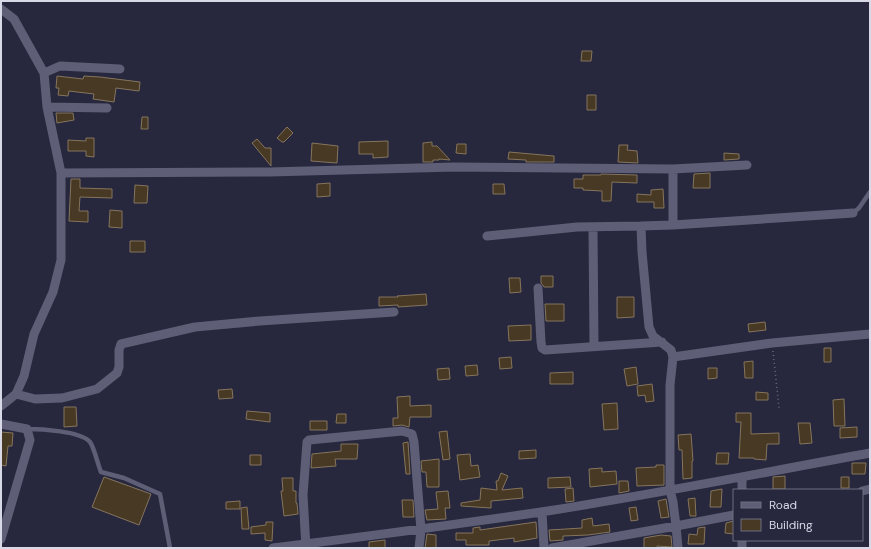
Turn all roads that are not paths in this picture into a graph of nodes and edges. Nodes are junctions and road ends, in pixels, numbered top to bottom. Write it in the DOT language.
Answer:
graph roads {
  1 [pos="1,9"];
  2 [pos="120,69"];
  3 [pos="44,73"];
  4 [pos="47,107"];
  5 [pos="107,108"];
  6 [pos="747,165"];
  7 [pos="673,169"];
  8 [pos="61,173"];
  9 [pos="870,192"];
  10 [pos="853,213"];
  11 [pos="673,225"];
  12 [pos="642,226"];
  13 [pos="593,227"];
  14 [pos="488,236"];
  15 [pos="538,288"];
  16 [pos="394,312"];
  17 [pos="870,334"];
  18 [pos="662,342"];
  19 [pos="594,346"];
  20 [pos="673,357"];
  21 [pos="16,394"];
  22 [pos="1,406"];
  23 [pos="1,424"];
  24 [pos="27,429"];
  25 [pos="870,453"];
  26 [pos="742,477"];
  27 [pos="742,489"];
  28 [pos="670,490"];
  29 [pos="542,512"];
  30 [pos="733,515"];
  31 [pos="4,517"];
  32 [pos="676,526"];
  33 [pos="421,530"];
  34 [pos="1,539"];
  35 [pos="306,546"];
  36 [pos="170,548"];
  37 [pos="274,548"];
  38 [pos="419,548"];
  39 [pos="544,548"];
  40 [pos="552,548"];
  41 [pos="678,548"];
  1 -- 3 [label="street"];
  2 -- 3 [label="street"];
  3 -- 4 [label="street"];
  4 -- 5 [label="street"];
  4 -- 8 [label="street"];
  6 -- 7 [label="street"];
  7 -- 8 [label="street"];
  7 -- 11 [label="street"];
  8 -- 21 [label="street"];
  9 -- 10 [label="lane"];
  10 -- 11 [label="street"];
  11 -- 12 [label="street"];
  12 -- 13 [label="street"];
  12 -- 18 [label="street"];
  13 -- 14 [label="street"];
  13 -- 19 [label="street"];
  15 -- 19 [label="street"];
  16 -- 21 [label="street"];
  17 -- 20 [label="street"];
  18 -- 19 [label="street"];
  18 -- 20 [label="street"];
  20 -- 28 [label="street"];
  21 -- 22 [label="street"];
  23 -- 24 [label="street"];
  24 -- 31 [label="street"];
  24 -- 36 [label="lane"];
  25 -- 26 [label="street"];
  26 -- 27 [label="street"];
  26 -- 28 [label="street"];
  28 -- 29 [label="street"];
  28 -- 32 [label="street"];
  29 -- 33 [label="street"];
  29 -- 39 [label="street"];
  30 -- 32 [label="street"];
  31 -- 34 [label="street"];
  32 -- 40 [label="street"];
  32 -- 41 [label="street"];
  33 -- 35 [label="street"];
  33 -- 35 [label="street"];
  33 -- 38 [label="street"];
  35 -- 37 [label="street"];
}
